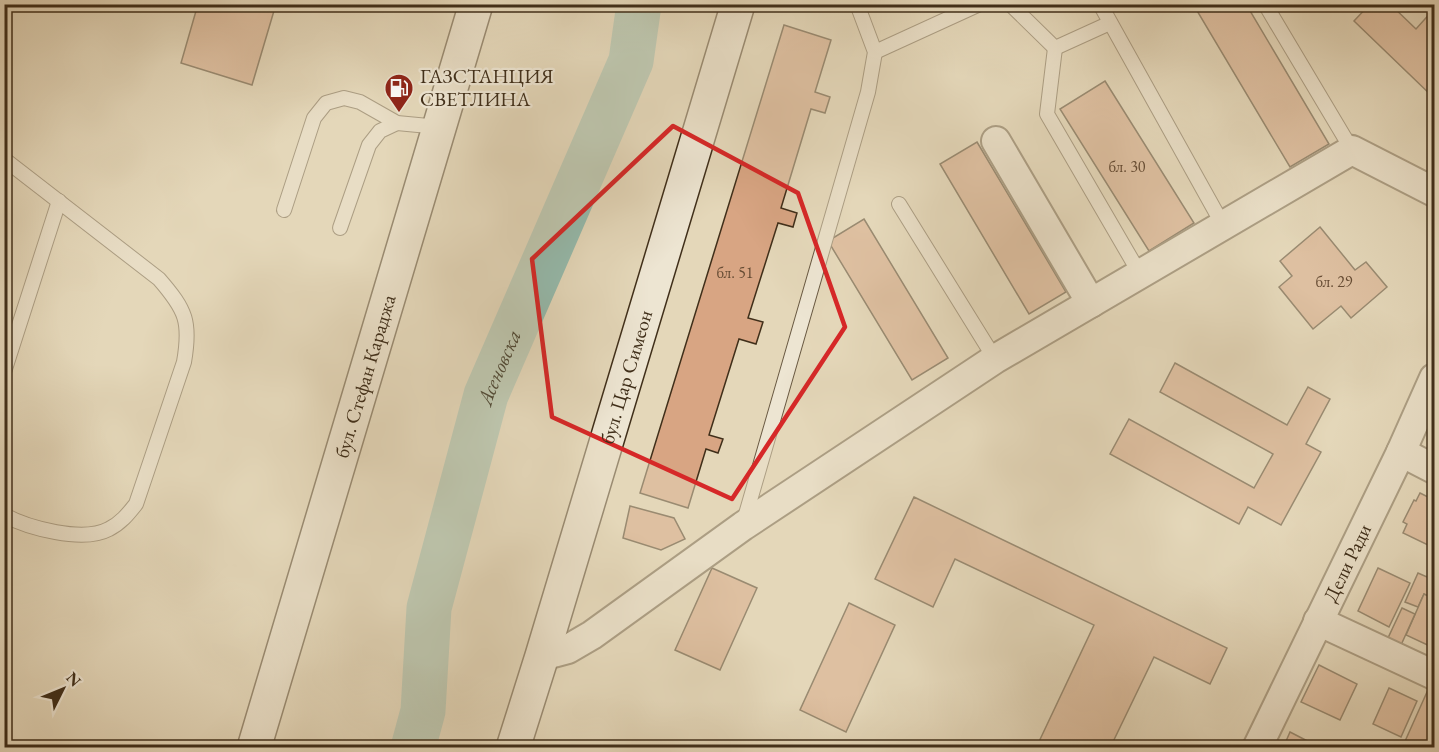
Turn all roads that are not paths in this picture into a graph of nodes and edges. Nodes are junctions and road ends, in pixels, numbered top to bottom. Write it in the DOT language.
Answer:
graph roads {
  1 [pos="476,4"];
  2 [pos="738,4"];
  3 [pos="857,4"];
  4 [pos="980,4"];
  5 [pos="1010,4"];
  6 [pos="1100,4"];
  7 [pos="1265,4"];
  8 [pos="1110,23"];
  9 [pos="1055,48"];
  10 [pos="875,52"];
  11 [pos="397,123"];
  12 [pos="439,127"];
  13 [pos="996,141"];
  14 [pos="1352,150"];
  15 [pos="4,159"];
  16 [pos="1434,192"];
  17 [pos="59,201"];
  18 [pos="899,204"];
  19 [pos="284,210"];
  20 [pos="1223,225"];
  21 [pos="340,228"];
  22 [pos="1140,274"];
  23 [pos="1091,303"];
  24 [pos="995,359"];
  25 [pos="4,372"];
  26 [pos="1434,378"];
  27 [pos="1401,452"];
  28 [pos="1434,469"];
  29 [pos="4,514"];
  30 [pos="743,526"];
  31 [pos="1318,621"];
  32 [pos="542,656"];
  33 [pos="1434,675"];
  34 [pos="254,747"];
  35 [pos="513,747"];
  36 [pos="1257,747"];
  1 -- 12 [label="main road, бул. Стефан Караджа"];
  2 -- 32 [label="main road, бул. Цар Симеон"];
  3 -- 10 [label="lane"];
  4 -- 10 [label="lane"];
  5 -- 9 [label="lane"];
  6 -- 8 [label="lane"];
  7 -- 14 [label="lane"];
  8 -- 9 [label="lane"];
  8 -- 20 [label="lane"];
  9 -- 22 [label="lane"];
  10 -- 30 [label="lane"];
  11 -- 12 [label="lane"];
  11 -- 19 [label="lane"];
  11 -- 21 [label="lane"];
  12 -- 34 [label="main road, бул. Стефан Караджа"];
  13 -- 23 [label="street"];
  14 -- 16 [label="street"];
  14 -- 20 [label="street"];
  15 -- 17 [label="lane"];
  17 -- 25 [label="lane"];
  17 -- 29 [label="lane"];
  18 -- 24 [label="lane"];
  20 -- 22 [label="street"];
  22 -- 23 [label="street"];
  23 -- 24 [label="street"];
  24 -- 30 [label="street"];
  26 -- 27 [label="street, Дели Ради"];
  27 -- 28 [label="street"];
  27 -- 31 [label="street, Дели Ради"];
  30 -- 32 [label="street"];
  31 -- 33 [label="street"];
  31 -- 36 [label="street, Дели Ради"];
  32 -- 35 [label="main road, бул. Цар Симеон"];
}
